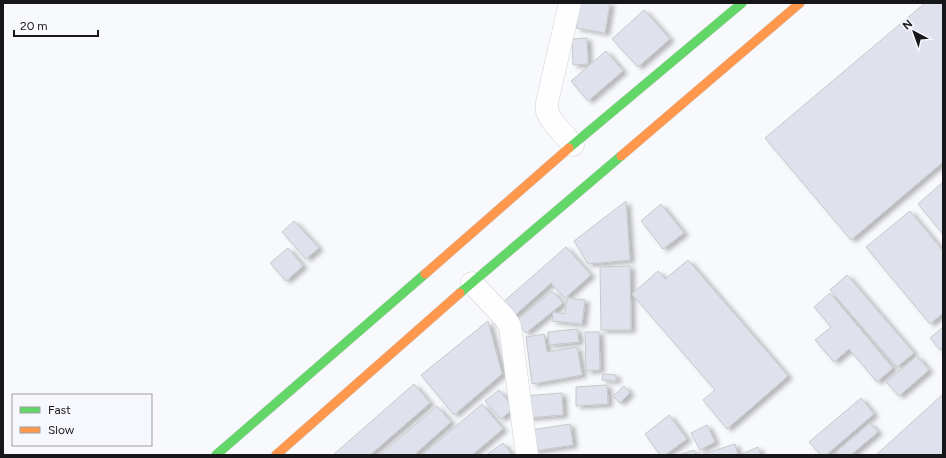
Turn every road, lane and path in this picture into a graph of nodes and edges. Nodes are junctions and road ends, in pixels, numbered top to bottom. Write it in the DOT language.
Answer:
graph roads {
  1 [pos="570,3"];
  2 [pos="742,3"];
  3 [pos="800,3"];
  4 [pos="573,145"];
  5 [pos="472,283"];
  6 [pos="216,455"];
  7 [pos="276,455"];
  8 [pos="527,455"];
  1 -- 4 [label="street"];
  2 -- 4 [label="street"];
  3 -- 5 [label="street"];
  4 -- 6 [label="street"];
  5 -- 7 [label="street"];
  5 -- 8 [label="street"];
}
